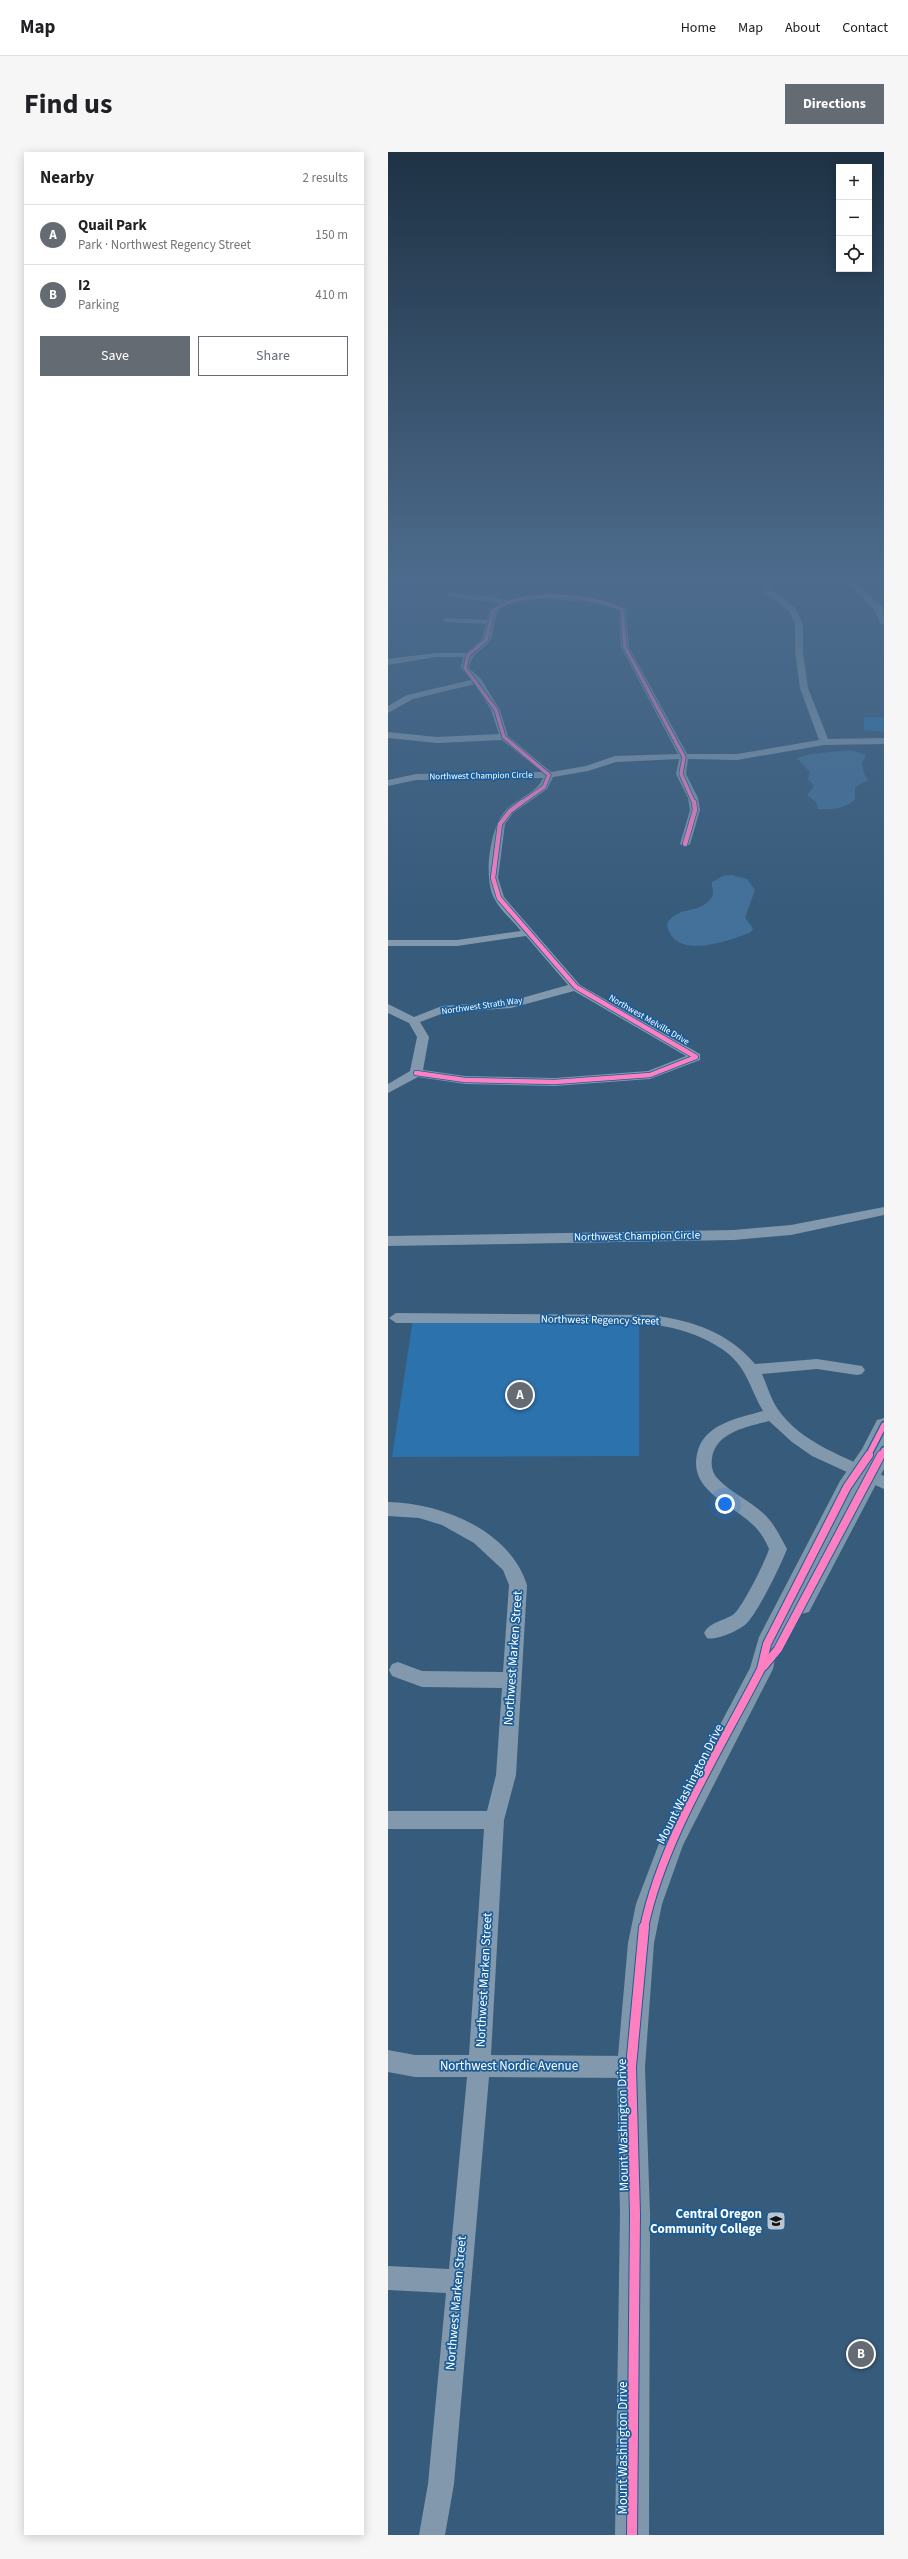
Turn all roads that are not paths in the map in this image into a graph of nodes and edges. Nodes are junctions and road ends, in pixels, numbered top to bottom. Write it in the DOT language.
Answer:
graph roads {
  1 [pos="430,692"];
  2 [pos="484,692"];
  3 [pos="650,692"];
  4 [pos="806,692"];
  5 [pos="388,710"];
  6 [pos="388,735"];
  7 [pos="504,737"];
  8 [pos="884,741"];
  9 [pos="824,742"];
  10 [pos="684,757"];
  11 [pos="549,775"];
  12 [pos="388,783"];
  13 [pos="685,844"];
  14 [pos="527,933"];
  15 [pos="388,943"];
  16 [pos="576,987"];
  17 [pos="388,1008"];
  18 [pos="413,1021"];
  19 [pos="416,1073"];
  20 [pos="388,1089"];
  21 [pos="884,1211"];
  22 [pos="388,1241"];
  23 [pos="396,1318"];
  24 [pos="752,1370"];
  25 [pos="857,1370"];
  26 [pos="773,1414"];
  27 [pos="884,1425"];
  28 [pos="884,1450"];
  29 [pos="871,1477"];
  30 [pos="388,1510"];
  31 [pos="713,1634"];
  32 [pos="398,1670"];
  33 [pos="512,1680"];
  34 [pos="388,1820"];
  35 [pos="494,1820"];
  36 [pos="388,2061"];
  37 [pos="479,2066"];
  38 [pos="631,2067"];
  39 [pos="388,2278"];
  40 [pos="458,2281"];
  41 [pos="432,2535"];
  42 [pos="632,2535"];
  1 -- 5 [label="street"];
  2 -- 7 [label="street"];
  3 -- 10 [label="street"];
  4 -- 9 [label="street"];
  6 -- 7 [label="street"];
  7 -- 11 [label="street"];
  8 -- 9 [label="street, Northwest Champion Circle"];
  9 -- 10 [label="street, Northwest Champion Circle"];
  10 -- 11 [label="street, Northwest Champion Circle"];
  10 -- 13 [label="street"];
  11 -- 12 [label="street, Northwest Champion Circle"];
  11 -- 14 [label="street, Northwest Melville Drive"];
  14 -- 15 [label="street"];
  14 -- 16 [label="street, Northwest Melville Drive"];
  16 -- 18 [label="street, Northwest Strath Way"];
  16 -- 19 [label="street, Northwest Melville Drive"];
  17 -- 18 [label="street"];
  18 -- 19 [label="street"];
  19 -- 20 [label="street"];
  21 -- 22 [label="street, Northwest Champion Circle"];
  23 -- 24 [label="street, Northwest Regency Street"];
  24 -- 25 [label="street"];
  24 -- 26 [label="street, Northwest Regency Street"];
  26 -- 29 [label="street, Northwest Regency Street"];
  26 -- 31 [label="street"];
  27 -- 29 [label="main road, Mount Washington Drive"];
  28 -- 29 [label="main road, Mount Washington Drive"];
  29 -- 38 [label="main road, Mount Washington Drive"];
  30 -- 33 [label="street, Northwest Marken Street"];
  32 -- 33 [label="street"];
  33 -- 35 [label="street, Northwest Marken Street"];
  34 -- 35 [label="street"];
  35 -- 37 [label="street, Northwest Marken Street"];
  36 -- 37 [label="street, Northwest Nordic Avenue"];
  37 -- 38 [label="street, Northwest Nordic Avenue"];
  37 -- 40 [label="street, Northwest Marken Street"];
  38 -- 42 [label="main road, Mount Washington Drive"];
  39 -- 40 [label="street"];
  40 -- 41 [label="street, Northwest Marken Street"];
}
